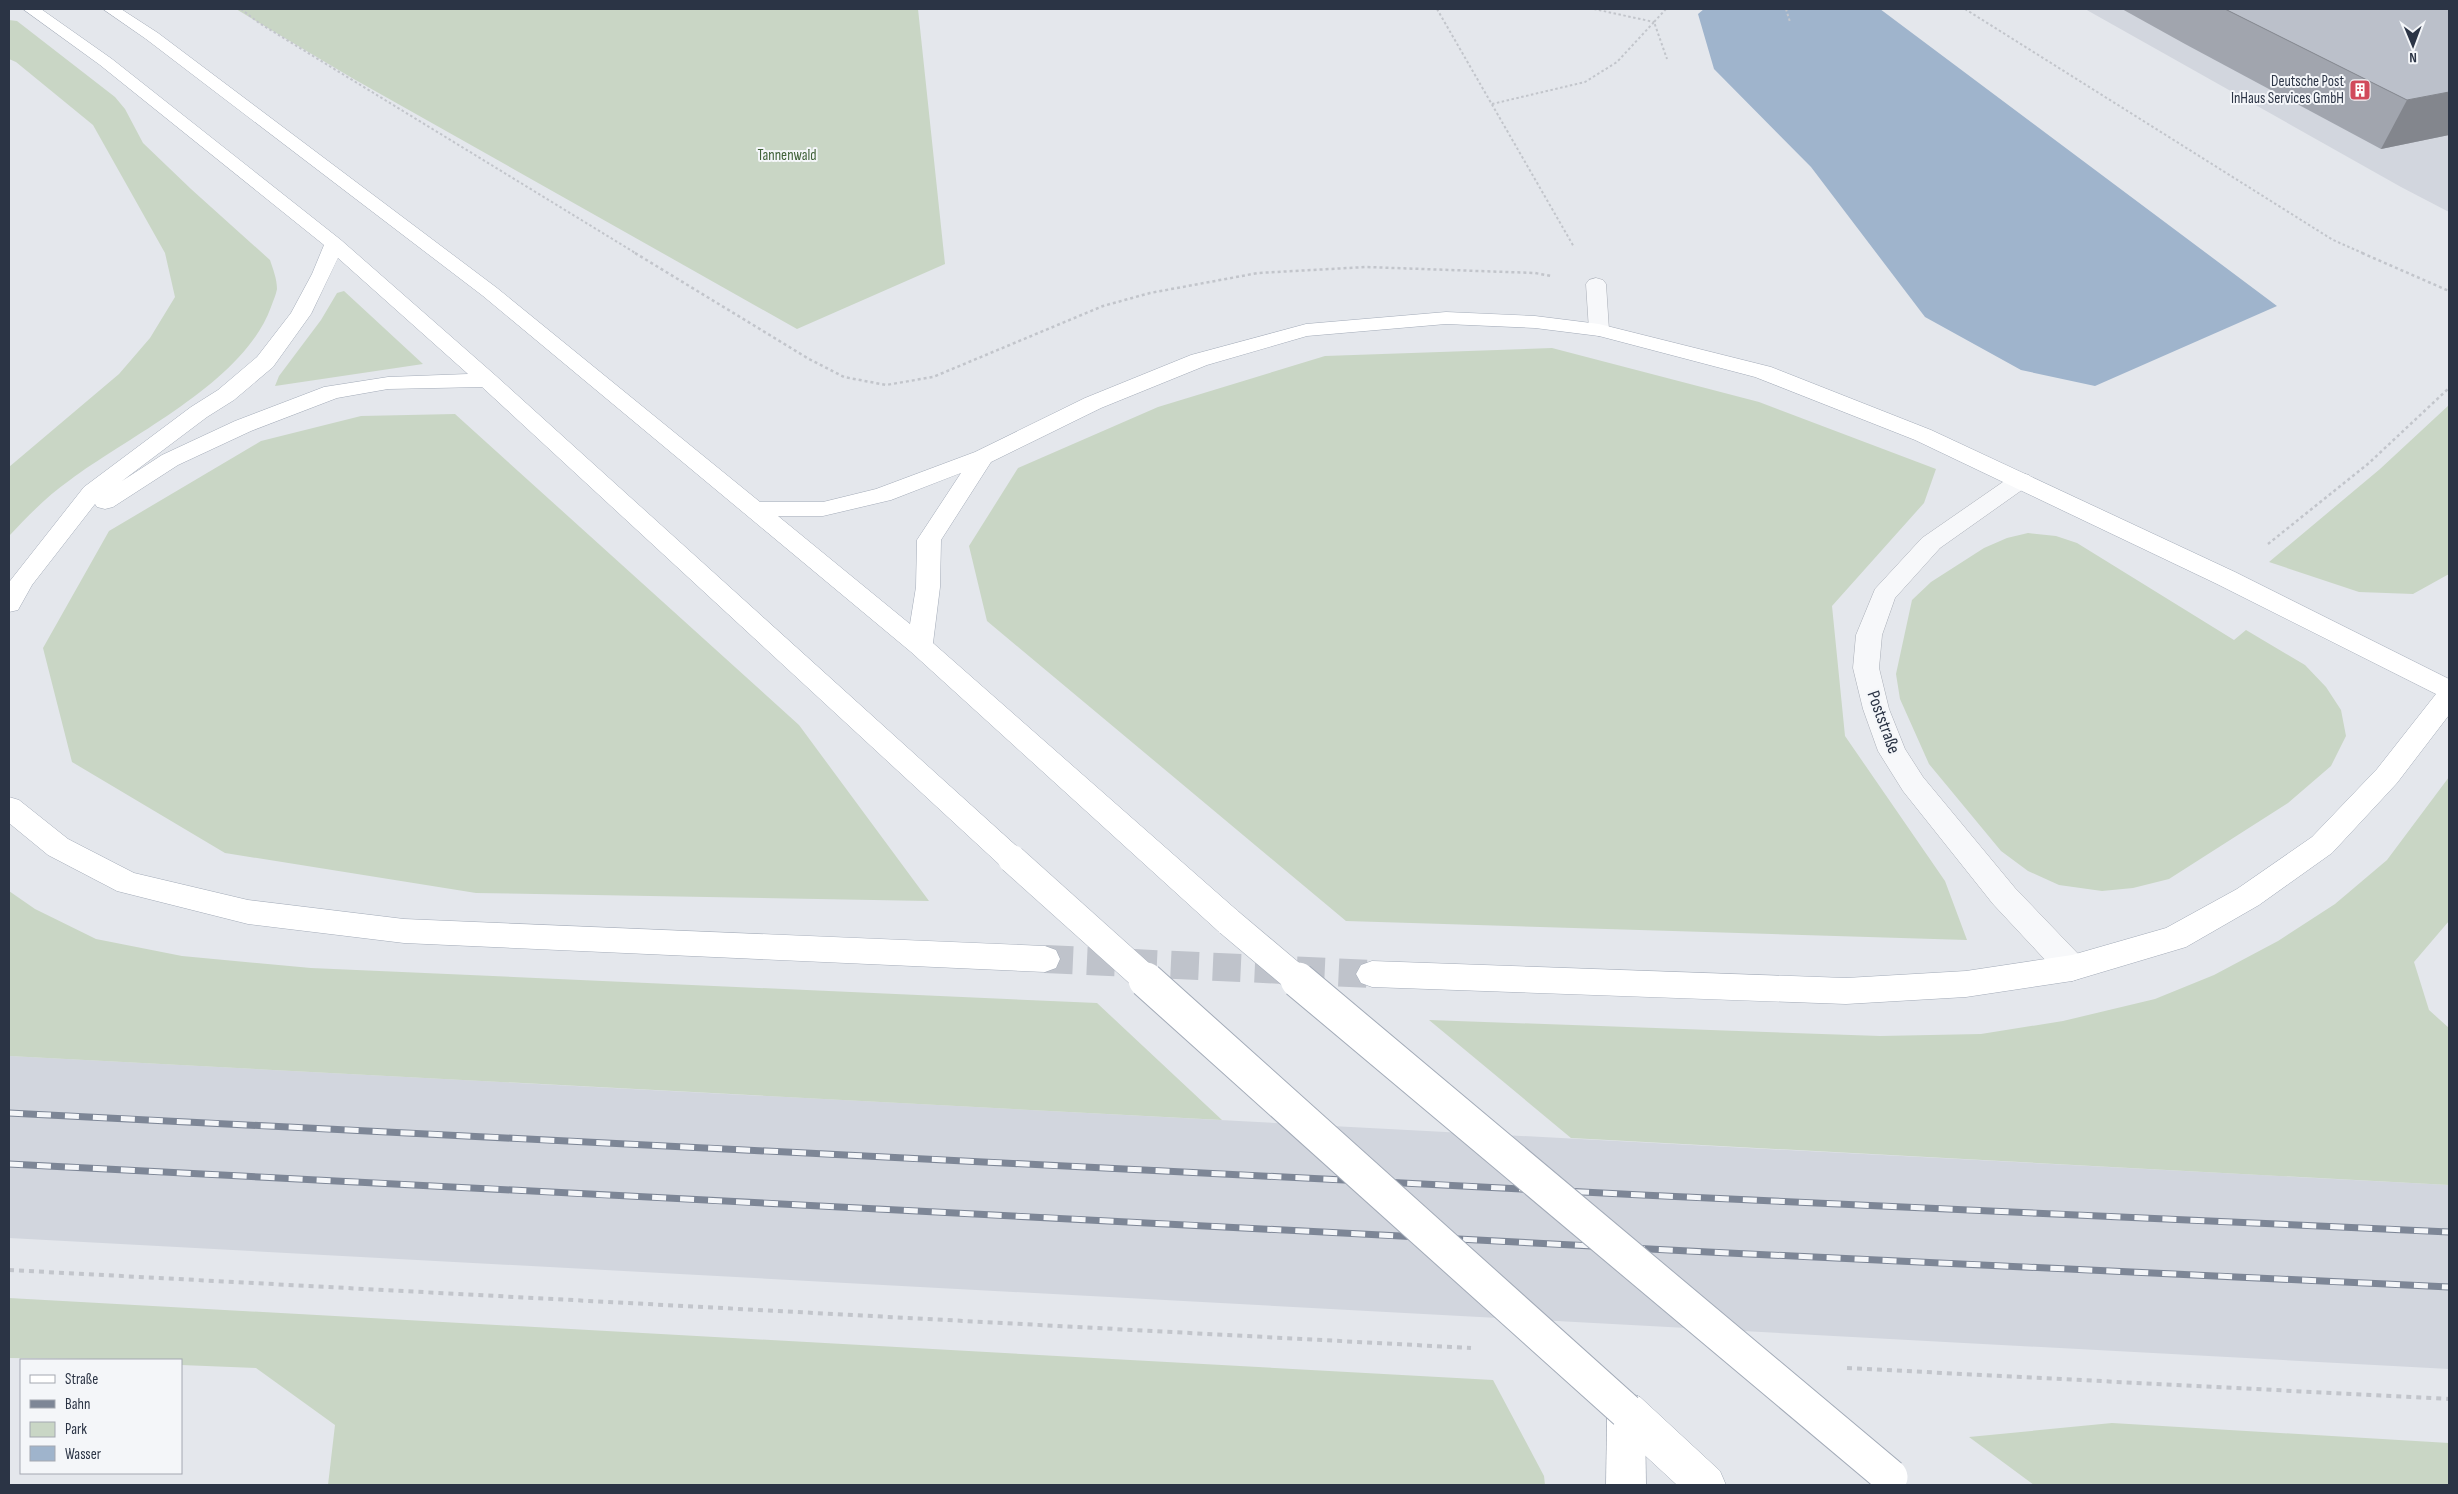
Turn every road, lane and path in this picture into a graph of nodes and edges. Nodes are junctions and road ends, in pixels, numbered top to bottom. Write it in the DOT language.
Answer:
graph roads {
  1 [pos="31,9"];
  2 [pos="111,9"];
  3 [pos="241,9"];
  4 [pos="1436,9"];
  5 [pos="1594,9"];
  6 [pos="1666,9"];
  7 [pos="1786,9"];
  8 [pos="1965,9"];
  9 [pos="1654,22"];
  10 [pos="1790,22"];
  11 [pos="1667,59"];
  12 [pos="1492,104"];
  13 [pos="334,244"];
  14 [pos="1596,284"];
  15 [pos="2449,291"];
  16 [pos="1599,330"];
  17 [pos="487,380"];
  18 [pos="2449,388"];
  19 [pos="983,457"];
  20 [pos="2021,480"];
  21 [pos="752,509"];
  22 [pos="60,531"];
  23 [pos="2226,578"];
  24 [pos="9,604"];
  25 [pos="920,646"];
  26 [pos="2449,690"];
  27 [pos="2449,696"];
  28 [pos="9,808"];
  29 [pos="1045,959"];
  30 [pos="2072,968"];
  31 [pos="1372,974"];
  32 [pos="9,1270"];
  33 [pos="1462,1347"];
  34 [pos="1852,1368"];
  35 [pos="2449,1399"];
  36 [pos="1626,1411"];
  37 [pos="1895,1481"];
  38 [pos="1626,1485"];
  39 [pos="1706,1485"];
  1 -- 13 [label="main road"];
  2 -- 21 [label="main road"];
  3 -- 14 [label="path"];
  4 -- 12 [label="path"];
  5 -- 9 [label="path"];
  6 -- 9 [label="path"];
  7 -- 10 [label="path"];
  8 -- 15 [label="path"];
  9 -- 11 [label="path"];
  9 -- 12 [label="path"];
  12 -- 14 [label="path"];
  13 -- 17 [label="main road"];
  13 -- 22 [label="main road"];
  14 -- 16 [label="lane"];
  16 -- 19 [label="main road"];
  16 -- 20 [label="main road"];
  17 -- 22 [label="main road"];
  17 -- 36 [label="main road, bridge"];
  18 -- 23 [label="path"];
  19 -- 21 [label="main road"];
  19 -- 25 [label="main road"];
  20 -- 23 [label="main road"];
  20 -- 30 [label="lane, Poststraße"];
  21 -- 25 [label="main road"];
  22 -- 24 [label="main road"];
  23 -- 26 [label="main road"];
  25 -- 37 [label="main road, bridge"];
  27 -- 30 [label="main road"];
  28 -- 29 [label="main road"];
  30 -- 31 [label="main road"];
  32 -- 33 [label="path"];
  34 -- 35 [label="path"];
  36 -- 38 [label="main road"];
  36 -- 39 [label="main road"];
}
